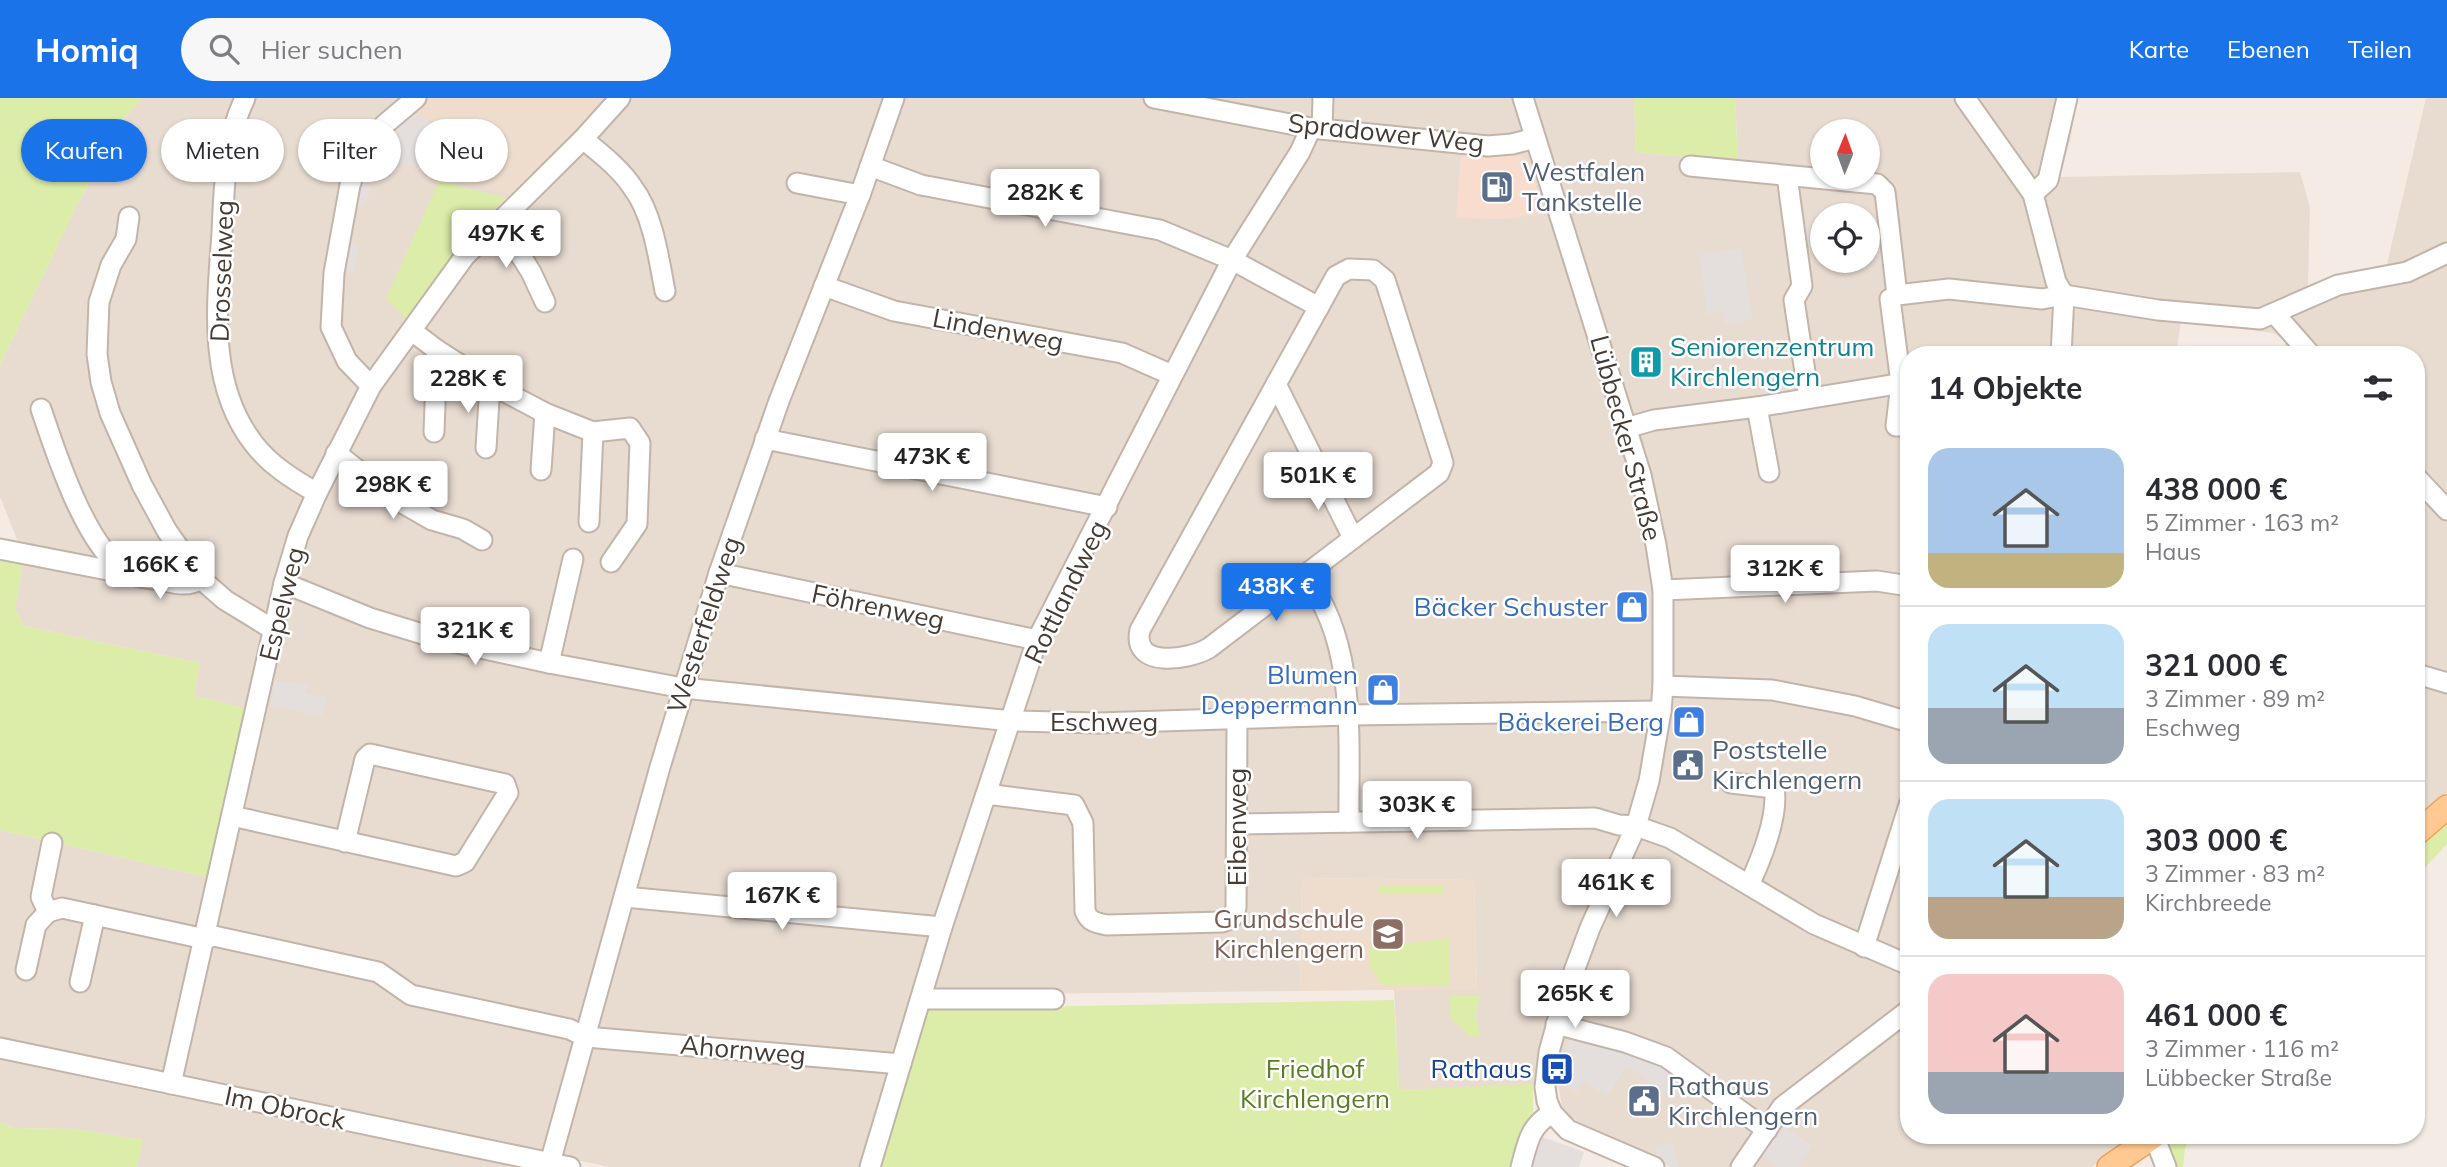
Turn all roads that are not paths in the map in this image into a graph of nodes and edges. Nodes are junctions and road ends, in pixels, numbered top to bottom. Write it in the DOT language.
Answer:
graph roads {
  1 [pos="245,98"];
  2 [pos="416,98"];
  3 [pos="620,98"];
  4 [pos="894,98"];
  5 [pos="1154,98"];
  6 [pos="1323,98"];
  7 [pos="1523,98"];
  8 [pos="1965,98"];
  9 [pos="2067,98"];
  10 [pos="1316,128"];
  11 [pos="1535,138"];
  12 [pos="583,139"];
  13 [pos="870,166"];
  14 [pos="1690,166"];
  15 [pos="1787,176"];
  16 [pos="797,183"];
  17 [pos="2033,194"];
  18 [pos="860,195"];
  19 [pos="129,217"];
  20 [pos="499,221"];
  21 [pos="2447,253"];
  22 [pos="1232,260"];
  23 [pos="824,286"];
  24 [pos="665,291"];
  25 [pos="1897,295"];
  26 [pos="2064,295"];
  27 [pos="545,302"];
  28 [pos="1319,307"];
  29 [pos="2276,314"];
  30 [pos="412,331"];
  31 [pos="2061,346"];
  32 [pos="2303,346"];
  33 [pos="437,350"];
  34 [pos="1900,355"];
  35 [pos="1172,375"];
  36 [pos="490,384"];
  37 [pos="1276,384"];
  38 [pos="1900,384"];
  39 [pos="371,386"];
  40 [pos="1809,398"];
  41 [pos="1757,407"];
  42 [pos="1900,407"];
  43 [pos="41,409"];
  44 [pos="545,413"];
  45 [pos="1900,426"];
  46 [pos="1626,428"];
  47 [pos="434,432"];
  48 [pos="593,432"];
  49 [pos="765,439"];
  50 [pos="486,448"];
  51 [pos="336,453"];
  52 [pos="541,470"];
  53 [pos="1769,472"];
  54 [pos="2425,487"];
  55 [pos="317,493"];
  56 [pos="1107,507"];
  57 [pos="2447,510"];
  58 [pos="589,522"];
  59 [pos="1353,538"];
  60 [pos="482,540"];
  61 [pos="0,549"];
  62 [pos="573,559"];
  63 [pos="611,562"];
  64 [pos="122,568"];
  65 [pos="719,573"];
  66 [pos="1305,576"];
  67 [pos="201,579"];
  68 [pos="284,583"];
  69 [pos="1900,585"];
  70 [pos="1663,590"];
  71 [pos="274,630"];
  72 [pos="1037,640"];
  73 [pos="550,663"];
  74 [pos="2425,677"];
  75 [pos="2447,683"];
  76 [pos="1663,686"];
  77 [pos="683,688"];
  78 [pos="1661,711"];
  79 [pos="1348,715"];
  80 [pos="1900,719"];
  81 [pos="1237,720"];
  82 [pos="1012,721"];
  83 [pos="1731,783"];
  84 [pos="986,794"];
  85 [pos="2447,807"];
  86 [pos="232,816"];
  87 [pos="1349,822"];
  88 [pos="1237,824"];
  89 [pos="1636,826"];
  90 [pos="2425,826"];
  91 [pos="1900,833"];
  92 [pos="345,842"];
  93 [pos="52,843"];
  94 [pos="1749,885"];
  95 [pos="625,897"];
  96 [pos="48,912"];
  97 [pos="94,915"];
  98 [pos="942,927"];
  99 [pos="205,939"];
  100 [pos="1864,947"];
  101 [pos="1900,961"];
  102 [pos="26,970"];
  103 [pos="80,982"];
  104 [pos="920,999"];
  105 [pos="1054,999"];
  106 [pos="1900,1017"];
  107 [pos="1556,1024"];
  108 [pos="586,1037"];
  109 [pos="0,1048"];
  110 [pos="901,1064"];
  111 [pos="171,1084"];
  112 [pos="1552,1113"];
  113 [pos="1767,1130"];
  114 [pos="2142,1144"];
  115 [pos="2157,1144"];
  116 [pos="550,1163"];
  117 [pos="570,1167"];
  118 [pos="870,1167"];
  119 [pos="1521,1167"];
  120 [pos="1654,1167"];
  121 [pos="1741,1167"];
  122 [pos="2109,1167"];
  123 [pos="2166,1167"];
  1 -- 55 [label="street, Drosselweg"];
  2 -- 39 [label="street"];
  3 -- 12 [label="street, Espelweg"];
  4 -- 13 [label="street, Westerfeldweg"];
  5 -- 10 [label="street, Spradower Weg"];
  6 -- 10 [label="street"];
  7 -- 11 [label="street, Lübbecker Straße"];
  8 -- 17 [label="street"];
  9 -- 17 [label="street"];
  10 -- 11 [label="street, Spradower Weg"];
  10 -- 22 [label="street, Rottlandweg"];
  11 -- 46 [label="street, Lübbecker Straße"];
  12 -- 20 [label="street, Espelweg"];
  12 -- 24 [label="street"];
  13 -- 18 [label="street, Westerfeldweg"];
  13 -- 22 [label="street"];
  14 -- 15 [label="street"];
  15 -- 25 [label="street"];
  15 -- 40 [label="street"];
  16 -- 18 [label="street"];
  17 -- 26 [label="street"];
  18 -- 23 [label="street, Westerfeldweg"];
  19 -- 67 [label="street"];
  20 -- 27 [label="street"];
  20 -- 30 [label="street, Espelweg"];
  21 -- 29 [label="street"];
  22 -- 28 [label="street"];
  22 -- 35 [label="street, Rottlandweg"];
  23 -- 35 [label="street, Lindenweg"];
  23 -- 49 [label="street, Westerfeldweg"];
  25 -- 26 [label="street"];
  25 -- 34 [label="street"];
  26 -- 29 [label="street"];
  26 -- 31 [label="street"];
  28 -- 37 [label="street"];
  28 -- 59 [label="street"];
  29 -- 32 [label="street"];
  30 -- 33 [label="street"];
  30 -- 39 [label="street, Espelweg"];
  33 -- 36 [label="street"];
  33 -- 47 [label="street"];
  35 -- 56 [label="street, Rottlandweg"];
  36 -- 44 [label="street"];
  36 -- 50 [label="street"];
  37 -- 59 [label="street"];
  37 -- 66 [label="street"];
  38 -- 40 [label="street"];
  39 -- 51 [label="street, Espelweg"];
  40 -- 41 [label="street"];
  41 -- 46 [label="street"];
  41 -- 53 [label="street"];
  42 -- 45 [label="street"];
  43 -- 64 [label="street"];
  44 -- 48 [label="street"];
  44 -- 52 [label="street"];
  46 -- 70 [label="street, Lübbecker Straße"];
  48 -- 58 [label="street"];
  48 -- 63 [label="street"];
  49 -- 56 [label="street"];
  49 -- 65 [label="street, Westerfeldweg"];
  51 -- 55 [label="street, Espelweg"];
  51 -- 60 [label="street"];
  54 -- 57 [label="street"];
  55 -- 68 [label="street, Espelweg"];
  56 -- 72 [label="street, Rottlandweg"];
  59 -- 66 [label="street"];
  61 -- 64 [label="street"];
  62 -- 73 [label="street"];
  64 -- 67 [label="street"];
  65 -- 72 [label="street, Föhrenweg"];
  65 -- 77 [label="street, Westerfeldweg"];
  66 -- 79 [label="street"];
  67 -- 71 [label="street"];
  68 -- 71 [label="street, Espelweg"];
  68 -- 73 [label="street, Eschweg"];
  69 -- 70 [label="street"];
  70 -- 76 [label="street, Lübbecker Straße"];
  71 -- 86 [label="street, Espelweg"];
  72 -- 82 [label="street, Rottlandweg"];
  73 -- 77 [label="street, Eschweg"];
  74 -- 75 [label="street"];
  76 -- 78 [label="street, Lübbecker Straße"];
  76 -- 80 [label="street"];
  77 -- 82 [label="street, Eschweg"];
  77 -- 95 [label="street, Westerfeldweg"];
  78 -- 79 [label="street, Eschweg"];
  78 -- 89 [label="street, Lübbecker Straße"];
  79 -- 81 [label="street, Eschweg"];
  79 -- 87 [label="street"];
  81 -- 82 [label="street, Eschweg"];
  81 -- 88 [label="street, Eibenweg"];
  82 -- 84 [label="street, Rottlandweg"];
  83 -- 94 [label="street"];
  84 -- 88 [label="street, Eibenweg"];
  84 -- 98 [label="street, Rottlandweg"];
  85 -- 90 [label="main road"];
  86 -- 92 [label="street"];
  86 -- 99 [label="street, Espelweg"];
  87 -- 88 [label="street"];
  87 -- 89 [label="street"];
  89 -- 94 [label="street"];
  89 -- 107 [label="street, Lübbecker Straße"];
  91 -- 100 [label="street"];
  92 -- 92 [label="street"];
  93 -- 96 [label="street"];
  94 -- 100 [label="street"];
  95 -- 98 [label="street"];
  95 -- 108 [label="street, Westerfeldweg"];
  96 -- 97 [label="street, Ahornweg"];
  96 -- 102 [label="street"];
  97 -- 99 [label="street, Ahornweg"];
  97 -- 103 [label="street"];
  98 -- 104 [label="street, Rottlandweg"];
  99 -- 108 [label="street, Ahornweg"];
  99 -- 111 [label="street, Espelweg"];
  100 -- 101 [label="street"];
  104 -- 105 [label="street"];
  104 -- 110 [label="street, Rottlandweg"];
  106 -- 113 [label="street"];
  107 -- 112 [label="street, Lübbecker Straße"];
  107 -- 113 [label="street"];
  108 -- 110 [label="street, Ahornweg"];
  108 -- 116 [label="street, Westerfeldweg"];
  109 -- 111 [label="street, Im Obrock"];
  110 -- 118 [label="street, Rottlandweg"];
  111 -- 116 [label="street, Im Obrock"];
  112 -- 119 [label="street"];
  112 -- 120 [label="street"];
  113 -- 121 [label="street"];
  114 -- 122 [label="main road"];
  115 -- 123 [label="street"];
  116 -- 117 [label="street, Im Obrock"];
}
